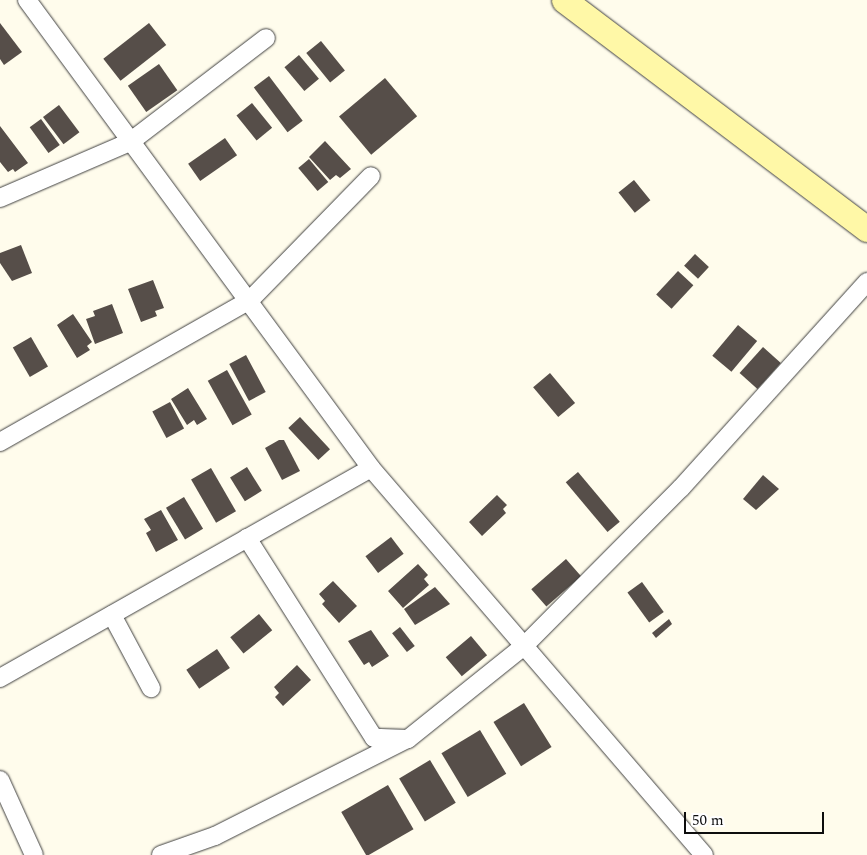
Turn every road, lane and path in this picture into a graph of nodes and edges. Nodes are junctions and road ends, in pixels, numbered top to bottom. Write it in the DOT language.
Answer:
graph roads {
  1 [pos="28,0"];
  2 [pos="564,0"];
  3 [pos="266,38"];
  4 [pos="130,142"];
  5 [pos="372,176"];
  6 [pos="0,198"];
  7 [pos="867,229"];
  8 [pos="867,282"];
  9 [pos="250,300"];
  10 [pos="0,442"];
  11 [pos="371,468"];
  12 [pos="247,538"];
  13 [pos="112,615"];
  14 [pos="524,646"];
  15 [pos="0,678"];
  16 [pos="151,688"];
  17 [pos="408,739"];
  18 [pos="0,780"];
  19 [pos="34,855"];
  20 [pos="161,855"];
  21 [pos="704,855"];
  1 -- 4 [label="street"];
  2 -- 7 [label="street"];
  3 -- 4 [label="street"];
  4 -- 6 [label="street"];
  4 -- 9 [label="street"];
  5 -- 9 [label="street"];
  8 -- 14 [label="street"];
  9 -- 10 [label="street"];
  9 -- 11 [label="street"];
  11 -- 12 [label="street"];
  11 -- 14 [label="street"];
  12 -- 13 [label="street"];
  12 -- 17 [label="street"];
  13 -- 15 [label="street"];
  13 -- 16 [label="street"];
  14 -- 17 [label="street"];
  14 -- 21 [label="street"];
  17 -- 20 [label="street"];
  18 -- 19 [label="street"];
}
